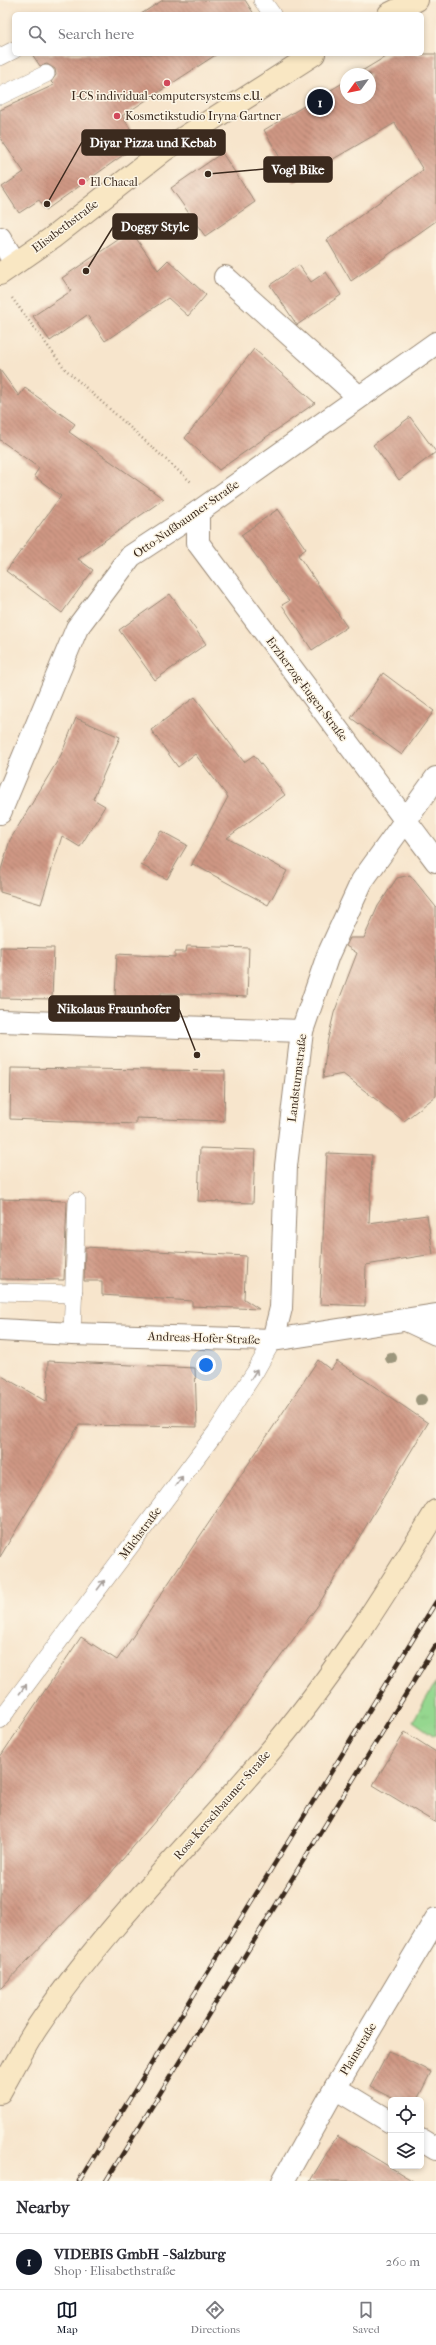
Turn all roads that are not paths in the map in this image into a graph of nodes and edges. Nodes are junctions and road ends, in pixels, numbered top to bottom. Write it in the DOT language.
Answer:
graph roads {
  1 [pos="262,0"];
  2 [pos="416,0"];
  3 [pos="271,12"];
  4 [pos="393,12"];
  5 [pos="12,51"];
  6 [pos="305,56"];
  7 [pos="0,57"];
  8 [pos="46,74"];
  9 [pos="0,96"];
  10 [pos="0,238"];
  11 [pos="8,269"];
  12 [pos="225,277"];
  13 [pos="436,343"];
  14 [pos="358,397"];
  15 [pos="198,512"];
  16 [pos="436,778"];
  17 [pos="0,813"];
  18 [pos="405,819"];
  19 [pos="436,861"];
  20 [pos="0,1021"];
  21 [pos="302,1031"];
  22 [pos="77,1200"];
  23 [pos="0,1292"];
  24 [pos="74,1294"];
  25 [pos="436,1315"];
  26 [pos="406,1320"];
  27 [pos="0,1330"];
  28 [pos="72,1334"];
  29 [pos="436,1334"];
  30 [pos="273,1340"];
  31 [pos="436,1511"];
  32 [pos="0,1720"];
  33 [pos="436,1919"];
  34 [pos="334,2088"];
  35 [pos="0,2092"];
  36 [pos="388,2120"];
  37 [pos="424,2142"];
  38 [pos="436,2149"];
  39 [pos="283,2181"];
  1 -- 3 [label="lane"];
  2 -- 4 [label="main road"];
  5 -- 7 [label="lane"];
  6 -- 11 [label="main road, Elisabethstraße"];
  8 -- 9 [label="lane"];
  10 -- 11 [label="street"];
  12 -- 14 [label="street"];
  13 -- 14 [label="street, Otto-Nußbaumer-Straße"];
  14 -- 15 [label="street, Otto-Nußbaumer-Straße"];
  15 -- 17 [label="street, Otto-Nußbaumer-Straße"];
  15 -- 18 [label="street, Erzherzog-Eugen-Straße"];
  16 -- 18 [label="street, Landsturmstraße"];
  18 -- 19 [label="street, Erzherzog-Eugen-Straße"];
  18 -- 21 [label="street, Landsturmstraße"];
  20 -- 21 [label="street"];
  21 -- 30 [label="street, Landsturmstraße"];
  22 -- 24 [label="lane"];
  23 -- 24 [label="lane"];
  24 -- 28 [label="lane"];
  25 -- 26 [label="street, Andreas-Hofer-Straße"];
  26 -- 29 [label="street"];
  26 -- 30 [label="street, Andreas-Hofer-Straße"];
  27 -- 28 [label="street, Andreas-Hofer-Straße"];
  28 -- 30 [label="street, Andreas-Hofer-Straße"];
  32 -- 30 [label="lane, Milchstraße, one-way"];
  31 -- 35 [label="main road, Rosa-Kerschbaumer-Straße"];
  33 -- 34 [label="street, Plainstraße"];
  34 -- 36 [label="street"];
  34 -- 39 [label="street, Plainstraße"];
  37 -- 38 [label="street"];
}
